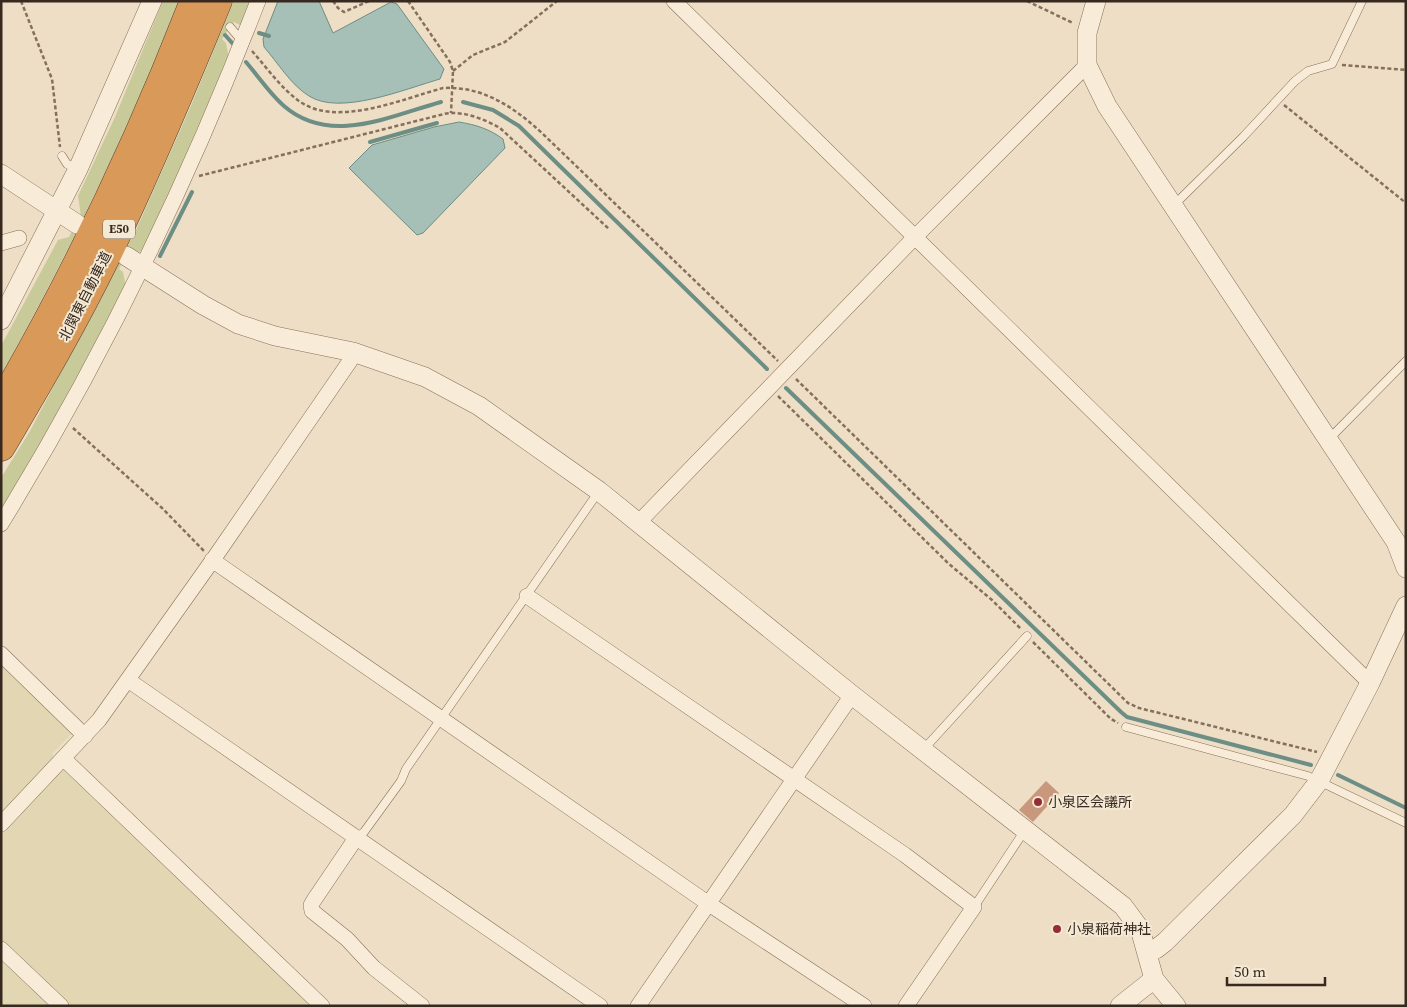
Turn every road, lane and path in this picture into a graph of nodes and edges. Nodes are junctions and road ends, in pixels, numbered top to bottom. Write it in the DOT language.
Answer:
graph roads {
  1 [pos="21,1"];
  2 [pos="152,1"];
  3 [pos="194,1"];
  4 [pos="218,1"];
  5 [pos="258,1"];
  6 [pos="333,1"];
  7 [pos="369,1"];
  8 [pos="408,1"];
  9 [pos="557,1"];
  10 [pos="674,1"];
  11 [pos="1027,1"];
  12 [pos="1096,1"];
  13 [pos="1362,1"];
  14 [pos="230,27"];
  15 [pos="1088,29"];
  16 [pos="242,41"];
  17 [pos="1332,64"];
  18 [pos="1087,65"];
  19 [pos="1406,70"];
  20 [pos="453,71"];
  21 [pos="453,88"];
  22 [pos="1278,100"];
  23 [pos="451,113"];
  24 [pos="62,156"];
  25 [pos="78,169"];
  26 [pos="1,174"];
  27 [pos="183,180"];
  28 [pos="1406,203"];
  29 [pos="1173,206"];
  30 [pos="57,210"];
  31 [pos="77,224"];
  32 [pos="609,229"];
  33 [pos="19,238"];
  34 [pos="915,238"];
  35 [pos="1,243"];
  36 [pos="126,256"];
  37 [pos="143,267"];
  38 [pos="1,320"];
  39 [pos="353,352"];
  40 [pos="1406,361"];
  41 [pos="787,370"];
  42 [pos="770,387"];
  43 [pos="1,404"];
  44 [pos="62,419"];
  45 [pos="1328,441"];
  46 [pos="1,447"];
  47 [pos="599,491"];
  48 [pos="638,523"];
  49 [pos="1,524"];
  50 [pos="212,560"];
  51 [pos="1406,568"];
  52 [pos="527,596"];
  53 [pos="1406,606"];
  54 [pos="1027,636"];
  55 [pos="1,654"];
  56 [pos="128,680"];
  57 [pos="1370,683"];
  58 [pos="852,694"];
  59 [pos="442,719"];
  60 [pos="1126,727"];
  61 [pos="85,736"];
  62 [pos="923,750"];
  63 [pos="1332,758"];
  64 [pos="64,759"];
  65 [pos="795,781"];
  66 [pos="1319,781"];
  67 [pos="1406,823"];
  68 [pos="1,824"];
  69 [pos="1025,830"];
  70 [pos="356,838"];
  71 [pos="709,904"];
  72 [pos="974,906"];
  73 [pos="1,949"];
  74 [pos="1148,952"];
  75 [pos="1154,979"];
  76 [pos="61,1006"];
  77 [pos="322,1006"];
  78 [pos="422,1006"];
  79 [pos="600,1006"];
  80 [pos="638,1006"];
  81 [pos="864,1006"];
  82 [pos="906,1006"];
  83 [pos="1120,1006"];
  84 [pos="1176,1006"];
  1 -- 24 [label="path"];
  2 -- 25 [label="street"];
  3 -- 43 [label="highway, 北関東自動車道 / E50"];
  4 -- 46 [label="highway, 北関東自動車道 / E50"];
  5 -- 16 [label="street"];
  6 -- 7 [label="path"];
  8 -- 20 [label="path"];
  9 -- 20 [label="path"];
  10 -- 34 [label="street"];
  11 -- 15 [label="path"];
  12 -- 15 [label="street"];
  13 -- 17 [label="lane"];
  14 -- 16 [label="lane"];
  15 -- 18 [label="street"];
  16 -- 21 [label="path"];
  16 -- 27 [label="street"];
  17 -- 19 [label="path"];
  17 -- 22 [label="lane"];
  18 -- 29 [label="street"];
  18 -- 34 [label="street"];
  20 -- 21 [label="path"];
  21 -- 23 [label="path"];
  21 -- 41 [label="path"];
  22 -- 28 [label="path"];
  22 -- 29 [label="lane"];
  23 -- 27 [label="path"];
  23 -- 32 [label="path"];
  24 -- 25 [label="lane"];
  25 -- 30 [label="street"];
  26 -- 30 [label="street"];
  27 -- 37 [label="street"];
  29 -- 45 [label="street"];
  30 -- 31 [label="street"];
  30 -- 38 [label="street"];
  33 -- 35 [label="street"];
  34 -- 41 [label="street"];
  34 -- 57 [label="street"];
  36 -- 37 [label="street"];
  37 -- 39 [label="street"];
  37 -- 44 [label="street"];
  39 -- 47 [label="street"];
  39 -- 50 [label="street"];
  40 -- 45 [label="lane"];
  41 -- 42 [label="street"];
  41 -- 63 [label="path"];
  42 -- 48 [label="street"];
  42 -- 54 [label="path"];
  44 -- 49 [label="street"];
  44 -- 50 [label="path"];
  45 -- 51 [label="street"];
  47 -- 48 [label="street"];
  47 -- 52 [label="lane"];
  48 -- 58 [label="street"];
  50 -- 56 [label="street"];
  50 -- 59 [label="street"];
  52 -- 59 [label="lane"];
  52 -- 65 [label="street"];
  53 -- 57 [label="street"];
  54 -- 60 [label="path"];
  54 -- 62 [label="lane"];
  55 -- 61 [label="street"];
  56 -- 61 [label="street"];
  56 -- 70 [label="street"];
  57 -- 63 [label="street"];
  58 -- 62 [label="street"];
  58 -- 65 [label="street"];
  59 -- 70 [label="lane"];
  59 -- 71 [label="street"];
  60 -- 66 [label="lane"];
  61 -- 64 [label="street"];
  62 -- 69 [label="street"];
  63 -- 66 [label="street"];
  64 -- 68 [label="street"];
  64 -- 77 [label="street"];
  65 -- 71 [label="street"];
  65 -- 72 [label="street"];
  66 -- 67 [label="lane"];
  66 -- 74 [label="street"];
  69 -- 72 [label="lane"];
  69 -- 74 [label="street"];
  70 -- 78 [label="street"];
  70 -- 79 [label="street"];
  71 -- 80 [label="street"];
  71 -- 81 [label="street"];
  72 -- 82 [label="street"];
  73 -- 76 [label="street"];
  74 -- 75 [label="street"];
  75 -- 83 [label="street"];
  75 -- 84 [label="street"];
}
